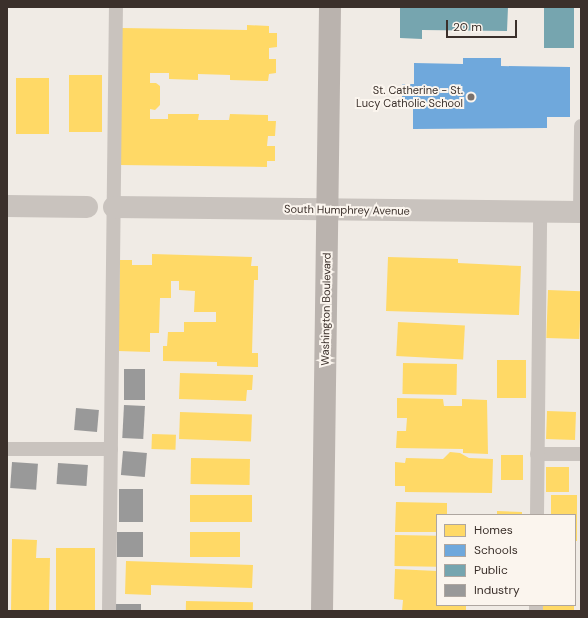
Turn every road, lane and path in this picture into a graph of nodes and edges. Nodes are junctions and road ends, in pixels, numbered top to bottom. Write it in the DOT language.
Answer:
graph roads {
  1 [pos="116,7"];
  2 [pos="330,7"];
  3 [pos="581,126"];
  4 [pos="7,206"];
  5 [pos="87,207"];
  6 [pos="114,207"];
  7 [pos="326,210"];
  8 [pos="540,212"];
  9 [pos="580,212"];
  10 [pos="7,449"];
  11 [pos="111,449"];
  12 [pos="537,454"];
  13 [pos="581,454"];
  14 [pos="537,514"];
  15 [pos="110,611"];
  16 [pos="322,611"];
  1 -- 6 [label="lane"];
  2 -- 7 [label="street, Washington Boulevard"];
  3 -- 9 [label="lane"];
  4 -- 5 [label="street"];
  6 -- 7 [label="street, South Humphrey Avenue"];
  6 -- 11 [label="lane"];
  7 -- 8 [label="street, South Humphrey Avenue"];
  7 -- 16 [label="street, Washington Boulevard"];
  8 -- 9 [label="street, South Humphrey Avenue"];
  8 -- 12 [label="lane"];
  10 -- 11 [label="lane"];
  11 -- 15 [label="lane"];
  12 -- 13 [label="lane"];
  12 -- 14 [label="lane"];
}
